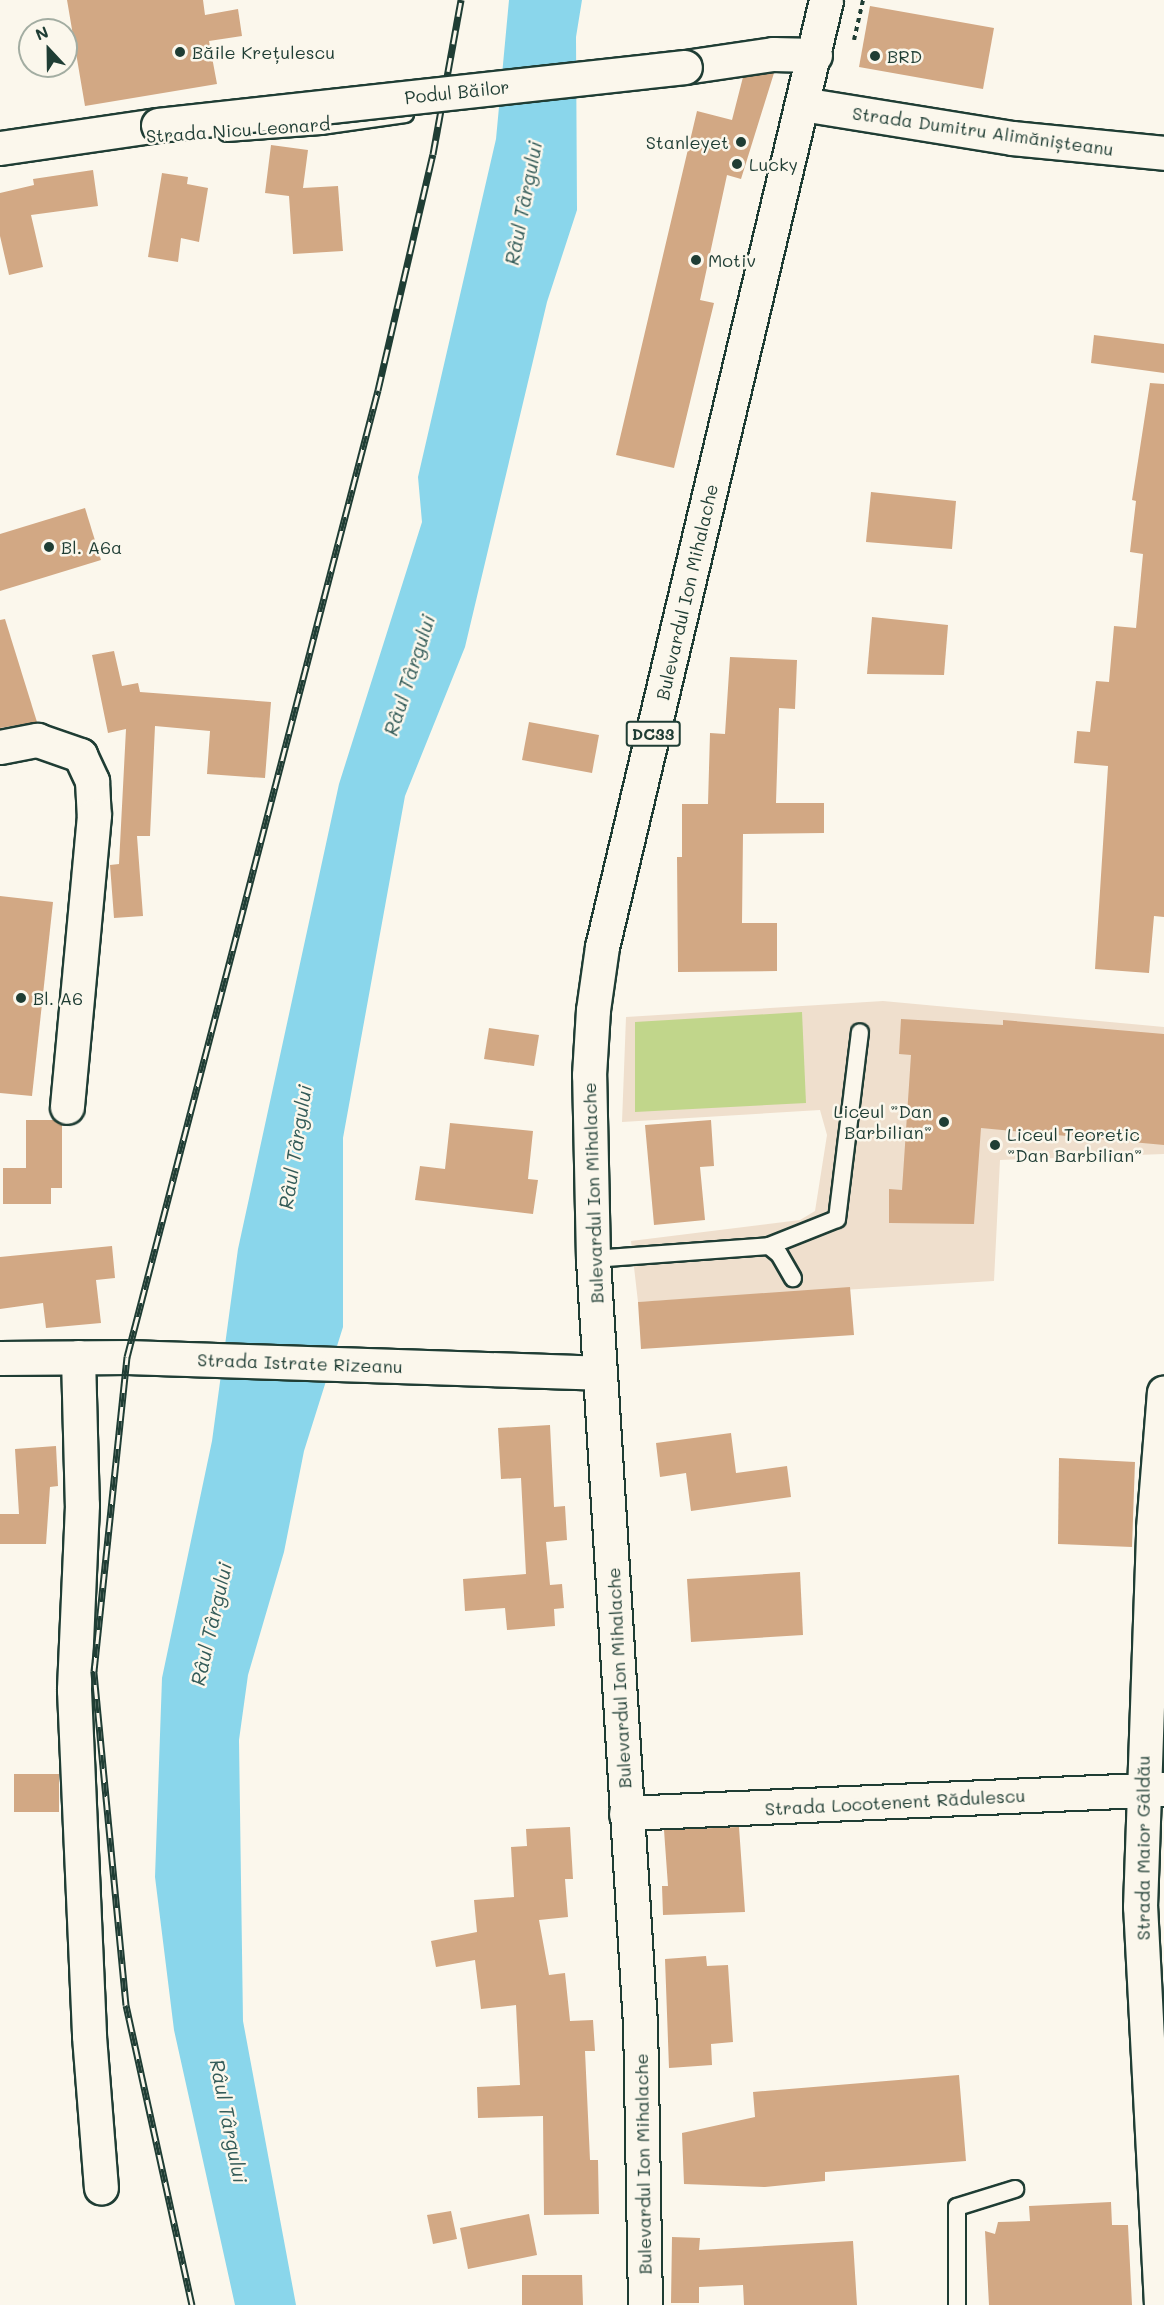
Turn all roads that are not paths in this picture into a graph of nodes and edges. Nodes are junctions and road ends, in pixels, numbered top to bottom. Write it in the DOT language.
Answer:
graph roads {
  1 [pos="826,0"];
  2 [pos="815,54"];
  3 [pos="802,104"];
  4 [pos="405,114"];
  5 [pos="99,132"];
  6 [pos="0,148"];
  7 [pos="1164,153"];
  8 [pos="0,747"];
  9 [pos="860,1032"];
  10 [pos="67,1107"];
  11 [pos="769,1246"];
  12 [pos="593,1259"];
  13 [pos="793,1278"];
  14 [pos="78,1357"];
  15 [pos="0,1358"];
  16 [pos="599,1373"];
  17 [pos="1164,1392"];
  18 [pos="1153,1789"];
  19 [pos="626,1813"];
  20 [pos="1156,2046"];
  21 [pos="101,2188"];
  22 [pos="1015,2189"];
  23 [pos="1162,2230"];
  24 [pos="645,2305"];
  25 [pos="957,2305"];
  26 [pos="1161,2305"];
  1 -- 2 [label="main road, Bulevardul Ion Mihalache"];
  2 -- 3 [label="main road, Bulevardul Ion Mihalache"];
  2 -- 5 [label="main road, Podul Băilor, bridge"];
  3 -- 7 [label="main road, Strada Dumitru Alimănișteanu"];
  3 -- 12 [label="main road, Bulevardul Ion Mihalache / DC33"];
  4 -- 5 [label="lane, Strada Nicu Leonard"];
  5 -- 6 [label="main road, Strada Nicu Leonard"];
  8 -- 10 [label="main road"];
  9 -- 11 [label="lane"];
  11 -- 12 [label="lane"];
  11 -- 13 [label="lane"];
  12 -- 16 [label="main road, Bulevardul Ion Mihalache / DC33"];
  14 -- 15 [label="main road, Strada Istrate Rizeanu"];
  14 -- 16 [label="main road, Strada Istrate Rizeanu"];
  14 -- 21 [label="main road"];
  16 -- 19 [label="main road, Bulevardul Ion Mihalache"];
  17 -- 18 [label="main road, Strada Maior Gâldău"];
  18 -- 19 [label="main road, Strada Locotenent Rădulescu"];
  18 -- 20 [label="main road, Strada Maior Gâldău"];
  19 -- 24 [label="main road, Bulevardul Ion Mihalache"];
  20 -- 23 [label="main road, Strada Maior Gâldău"];
  22 -- 25 [label="lane"];
  23 -- 26 [label="main road, Strada Maior Gâldău"];
}
